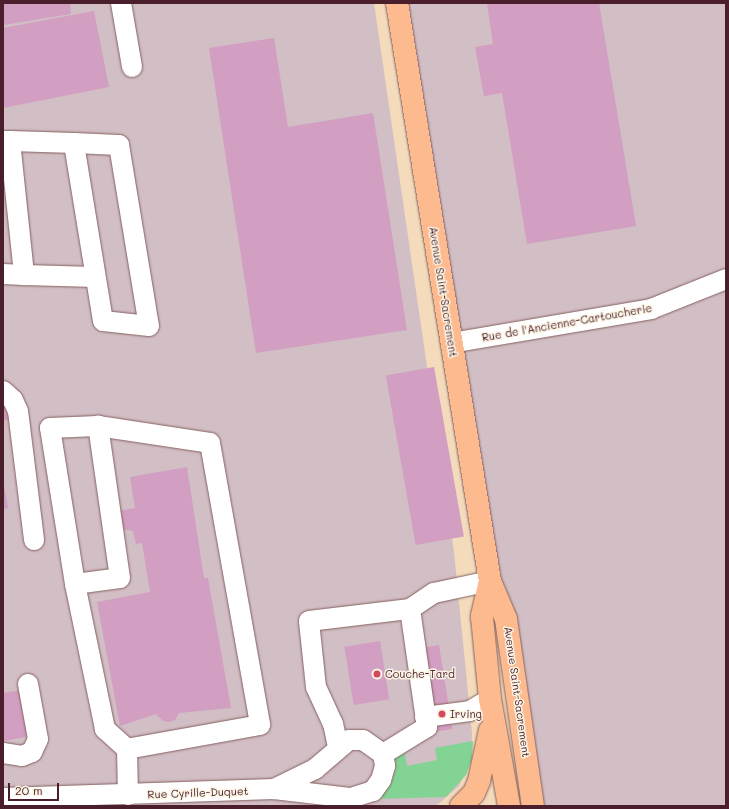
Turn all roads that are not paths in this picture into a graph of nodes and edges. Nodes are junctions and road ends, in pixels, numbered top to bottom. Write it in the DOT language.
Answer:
graph roads {
  1 [pos="121,3"];
  2 [pos="397,3"];
  3 [pos="132,67"];
  4 [pos="6,141"];
  5 [pos="74,143"];
  6 [pos="3,274"];
  7 [pos="24,275"];
  8 [pos="95,277"];
  9 [pos="726,279"];
  10 [pos="451,343"];
  11 [pos="3,391"];
  12 [pos="98,426"];
  13 [pos="34,540"];
  14 [pos="490,581"];
  15 [pos="75,584"];
  16 [pos="410,609"];
  17 [pos="28,684"];
  18 [pos="490,699"];
  19 [pos="425,717"];
  20 [pos="338,747"];
  21 [pos="127,749"];
  22 [pos="3,753"];
  23 [pos="383,754"];
  24 [pos="274,789"];
  25 [pos="128,795"];
  26 [pos="3,798"];
  27 [pos="461,806"];
  28 [pos="509,806"];
  29 [pos="534,806"];
  1 -- 3 [label="street"];
  2 -- 10 [label="main road, Avenue Saint-Sacrement"];
  4 -- 5 [label="street"];
  4 -- 7 [label="street"];
  5 -- 8 [label="street"];
  5 -- 8 [label="street"];
  6 -- 7 [label="street"];
  7 -- 8 [label="street"];
  9 -- 10 [label="street, Rue de l'Ancienne-Cartoucherie"];
  10 -- 14 [label="main road, Avenue Saint-Sacrement"];
  11 -- 13 [label="street"];
  12 -- 15 [label="street"];
  12 -- 15 [label="street"];
  12 -- 21 [label="street"];
  14 -- 16 [label="street"];
  14 -- 18 [label="main road, Avenue Saint-Sacrement"];
  14 -- 29 [label="main road, Avenue Saint-Sacrement"];
  15 -- 21 [label="street"];
  16 -- 19 [label="street"];
  16 -- 20 [label="street"];
  17 -- 22 [label="street"];
  18 -- 19 [label="street"];
  18 -- 27 [label="main road"];
  18 -- 28 [label="main road, Avenue Saint-Sacrement"];
  19 -- 23 [label="street"];
  20 -- 23 [label="street, Rue Cyrille-Duquet"];
  20 -- 24 [label="street, Rue Cyrille-Duquet"];
  21 -- 25 [label="street"];
  23 -- 24 [label="street, Rue Cyrille-Duquet"];
  24 -- 25 [label="street, Rue Cyrille-Duquet"];
  25 -- 26 [label="street, Rue Cyrille-Duquet"];
}
